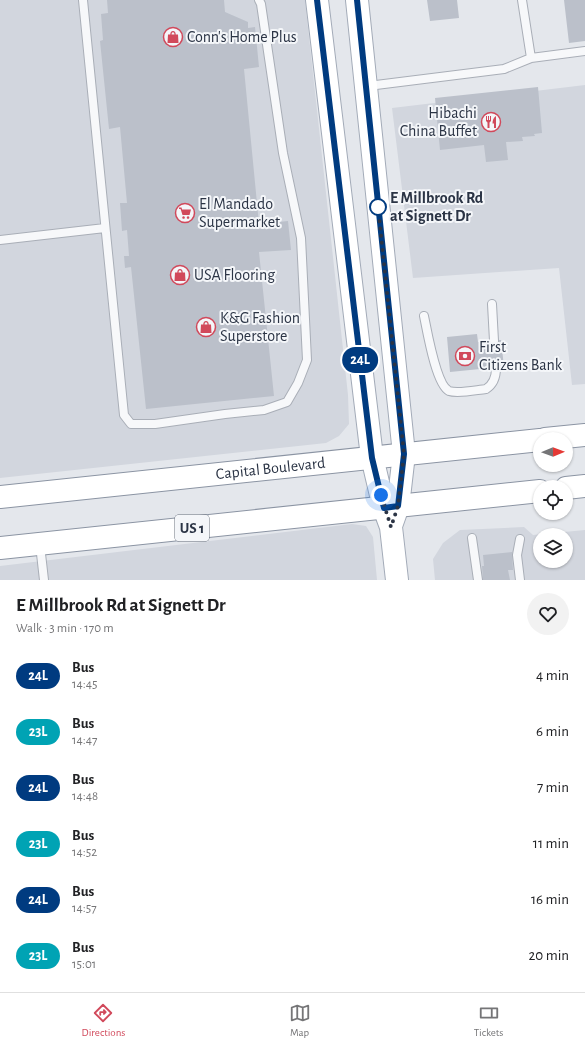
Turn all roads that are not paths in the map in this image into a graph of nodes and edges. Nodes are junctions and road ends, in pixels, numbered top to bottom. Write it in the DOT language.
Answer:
graph roads {
  1 [pos="83,0"];
  2 [pos="259,0"];
  3 [pos="317,0"];
  4 [pos="357,0"];
  5 [pos="522,0"];
  6 [pos="585,51"];
  7 [pos="531,58"];
  8 [pos="366,86"];
  9 [pos="105,228"];
  10 [pos="0,240"];
  11 [pos="492,304"];
  12 [pos="424,316"];
  13 [pos="494,341"];
  14 [pos="496,368"];
  15 [pos="585,435"];
  16 [pos="573,436"];
  17 [pos="533,441"];
  18 [pos="404,454"];
  19 [pos="372,458"];
  20 [pos="585,486"];
  21 [pos="573,487"];
  22 [pos="533,492"];
  23 [pos="0,497"];
  24 [pos="391,514"];
  25 [pos="472,538"];
  26 [pos="520,539"];
  27 [pos="40,544"];
  28 [pos="0,548"];
  29 [pos="44,580"];
  30 [pos="397,580"];
  31 [pos="478,580"];
  32 [pos="520,580"];
  1 -- 9 [label="lane"];
  2 -- 9 [label="lane"];
  3 -- 19 [label="main road"];
  4 -- 8 [label="main road"];
  5 -- 7 [label="lane"];
  6 -- 7 [label="lane"];
  7 -- 8 [label="lane"];
  8 -- 18 [label="main road"];
  9 -- 10 [label="lane"];
  11 -- 13 [label="lane"];
  12 -- 14 [label="lane"];
  15 -- 16 [label="main road"];
  17 -- 18 [label="main road, Capital Boulevard"];
  18 -- 19 [label="main road, Capital Boulevard"];
  18 -- 24 [label="main road"];
  19 -- 23 [label="main road, Capital Boulevard"];
  19 -- 24 [label="main road"];
  20 -- 21 [label="main road"];
  22 -- 24 [label="main road, US 1"];
  24 -- 27 [label="main road, US 1"];
  24 -- 30 [label="main road"];
  25 -- 31 [label="lane"];
  26 -- 32 [label="lane"];
  27 -- 28 [label="main road, US 1"];
  27 -- 29 [label="lane"];
}
